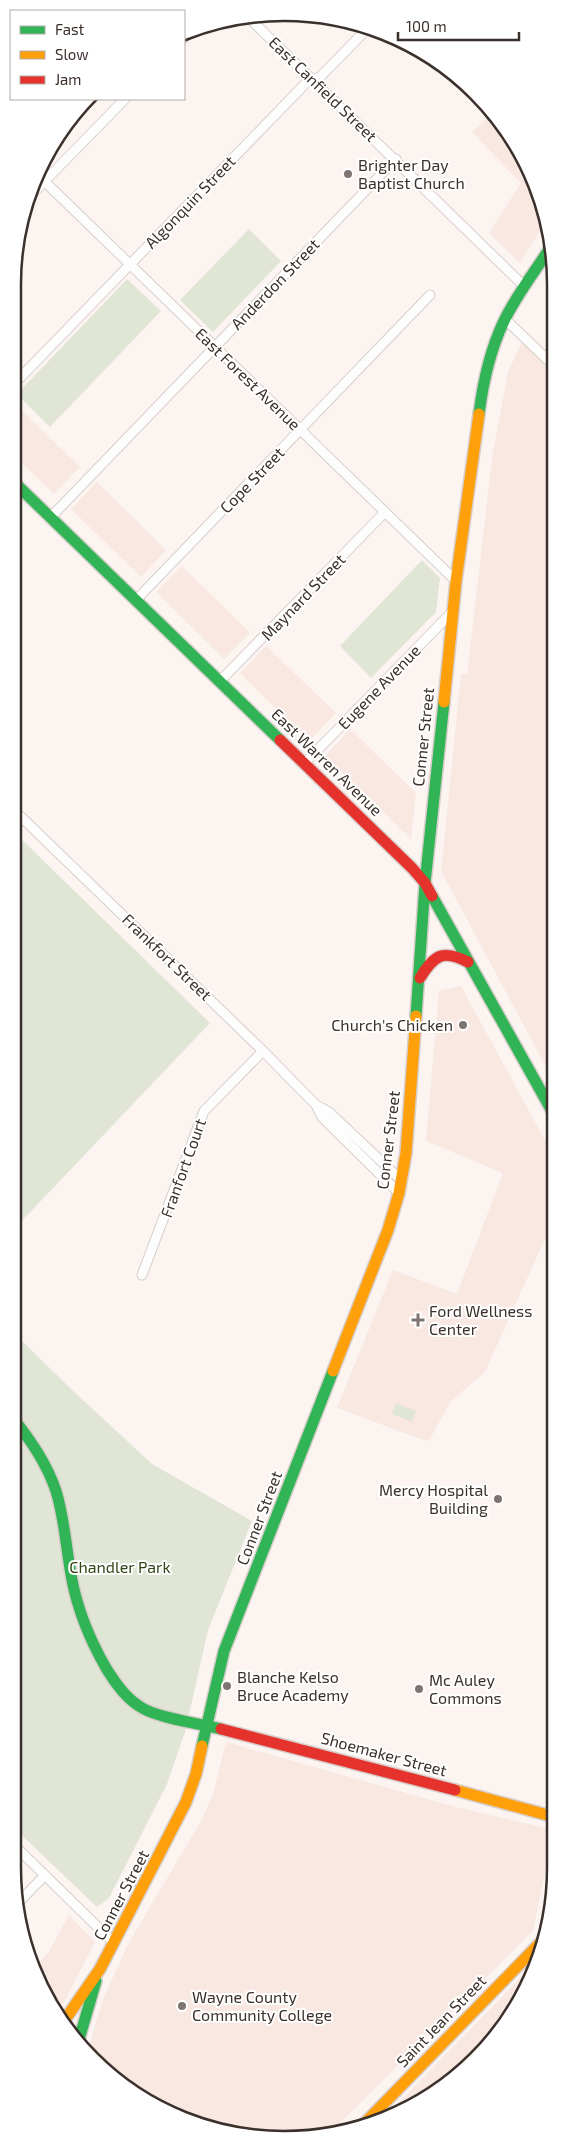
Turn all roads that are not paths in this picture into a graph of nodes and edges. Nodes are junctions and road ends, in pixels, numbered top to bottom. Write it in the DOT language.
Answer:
graph roads {
  1 [pos="254,23"];
  2 [pos="363,33"];
  3 [pos="313,80"];
  4 [pos="124,100"];
  5 [pos="396,159"];
  6 [pos="44,177"];
  7 [pos="42,179"];
  8 [pos="545,256"];
  9 [pos="130,264"];
  10 [pos="526,287"];
  11 [pos="430,296"];
  12 [pos="505,319"];
  13 [pos="215,347"];
  14 [pos="547,359"];
  15 [pos="21,377"];
  16 [pos="300,430"];
  17 [pos="21,488"];
  18 [pos="385,512"];
  19 [pos="51,517"];
  20 [pos="456,581"];
  21 [pos="136,600"];
  22 [pos="453,611"];
  23 [pos="220,681"];
  24 [pos="305,763"];
  25 [pos="21,817"];
  26 [pos="424,883"];
  27 [pos="468,962"];
  28 [pos="418,982"];
  29 [pos="263,1051"];
  30 [pos="547,1102"];
  31 [pos="316,1105"];
  32 [pos="402,1181"];
  33 [pos="400,1193"];
  34 [pos="142,1275"];
  35 [pos="21,1429"];
  36 [pos="208,1726"];
  37 [pos="547,1815"];
  38 [pos="21,1852"];
  39 [pos="45,1876"];
  40 [pos="23,1898"];
  41 [pos="113,1942"];
  42 [pos="534,1949"];
  43 [pos="100,1969"];
  44 [pos="67,2016"];
  45 [pos="81,2034"];
  46 [pos="372,2116"];
  1 -- 3 [label="street, East Canfield Street"];
  2 -- 3 [label="street, Algonquin Street"];
  3 -- 5 [label="street, East Canfield Street"];
  3 -- 9 [label="street, Algonquin Street"];
  4 -- 6 [label="street"];
  5 -- 10 [label="street, East Canfield Street"];
  5 -- 13 [label="street, Anderdon Street"];
  7 -- 9 [label="street, East Forest Avenue"];
  8 -- 10 [label="main road, Conner Street"];
  9 -- 13 [label="street, East Forest Avenue"];
  9 -- 15 [label="street, Algonquin Street"];
  10 -- 12 [label="main road, Conner Street"];
  11 -- 16 [label="street, Cope Street"];
  12 -- 14 [label="street"];
  12 -- 20 [label="main road, Conner Street"];
  13 -- 16 [label="street, East Forest Avenue"];
  13 -- 19 [label="street, Anderdon Street"];
  16 -- 18 [label="street, East Forest Avenue"];
  16 -- 21 [label="street, Cope Street"];
  17 -- 19 [label="main road, East Warren Avenue"];
  18 -- 20 [label="street, East Forest Avenue"];
  18 -- 23 [label="street, Maynard Street"];
  19 -- 21 [label="main road, East Warren Avenue"];
  20 -- 22 [label="main road, Conner Street"];
  21 -- 23 [label="main road, East Warren Avenue"];
  22 -- 24 [label="street, Eugene Avenue"];
  22 -- 26 [label="main road, Conner Street"];
  23 -- 24 [label="main road, East Warren Avenue"];
  24 -- 26 [label="main road, East Warren Avenue"];
  25 -- 29 [label="street, Frankfort Street"];
  26 -- 27 [label="main road, East Warren Avenue"];
  26 -- 28 [label="main road, Conner Street"];
  27 -- 28 [label="main road"];
  27 -- 30 [label="main road, East Warren Avenue"];
  28 -- 32 [label="main road, Conner Street"];
  29 -- 31 [label="street, Frankfort Street"];
  29 -- 34 [label="street, Franfort Court"];
  31 -- 32 [label="street"];
  31 -- 33 [label="street"];
  32 -- 33 [label="main road, Conner Street"];
  33 -- 36 [label="main road, Conner Street"];
  35 -- 36 [label="main road, Shoemaker Street"];
  36 -- 37 [label="main road, Shoemaker Street"];
  36 -- 41 [label="main road, Conner Street"];
  38 -- 39 [label="street"];
  39 -- 40 [label="street"];
  39 -- 41 [label="street"];
  41 -- 43 [label="main road, Conner Street"];
  42 -- 46 [label="main road, Saint Jean Street"];
  43 -- 44 [label="main road, Conner Street"];
  43 -- 45 [label="main road"];
}
